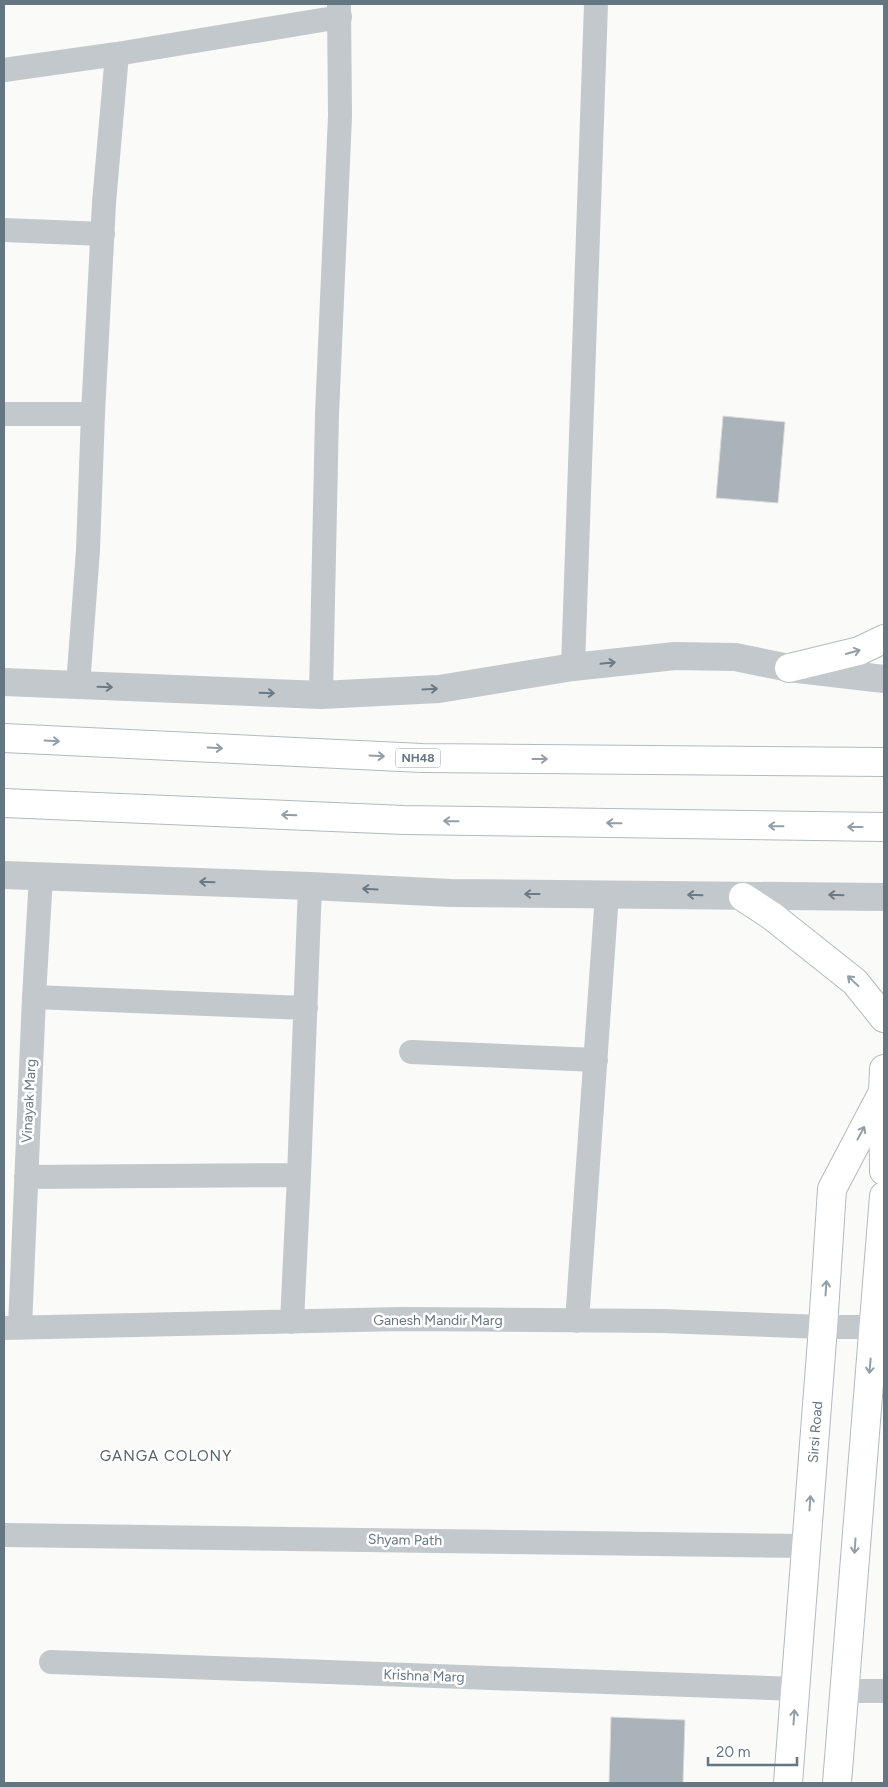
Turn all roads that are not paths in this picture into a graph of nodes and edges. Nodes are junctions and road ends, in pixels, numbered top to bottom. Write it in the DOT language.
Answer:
graph roads {
  1 [pos="596,4"];
  2 [pos="340,10"];
  3 [pos="117,54"];
  4 [pos="4,70"];
  5 [pos="4,230"];
  6 [pos="103,234"];
  7 [pos="4,414"];
  8 [pos="93,414"];
  9 [pos="884,639"];
  10 [pos="573,667"];
  11 [pos="789,668"];
  12 [pos="884,679"];
  13 [pos="4,682"];
  14 [pos="78,686"];
  15 [pos="321,695"];
  16 [pos="4,738"];
  17 [pos="884,762"];
  18 [pos="4,803"];
  19 [pos="884,827"];
  20 [pos="4,875"];
  21 [pos="41,876"];
  22 [pos="310,886"];
  23 [pos="608,894"];
  24 [pos="743,896"];
  25 [pos="884,896"];
  26 [pos="34,997"];
  27 [pos="306,1008"];
  28 [pos="884,1018"];
  29 [pos="411,1052"];
  30 [pos="596,1060"];
  31 [pos="883,1081"];
  32 [pos="884,1171"];
  33 [pos="299,1176"];
  34 [pos="26,1177"];
  35 [pos="884,1196"];
  36 [pos="577,1321"];
  37 [pos="292,1322"];
  38 [pos="824,1327"];
  39 [pos="873,1327"];
  40 [pos="12,1328"];
  41 [pos="4,1535"];
  42 [pos="806,1546"];
  43 [pos="52,1662"];
  44 [pos="796,1689"];
  45 [pos="845,1691"];
  46 [pos="884,1692"];
  47 [pos="788,1783"];
  48 [pos="837,1783"];
  1 -- 10 [label="street"];
  2 -- 3 [label="street"];
  2 -- 15 [label="street"];
  3 -- 4 [label="street"];
  3 -- 6 [label="street"];
  5 -- 6 [label="street"];
  6 -- 8 [label="street"];
  7 -- 8 [label="street"];
  8 -- 14 [label="street"];
  11 -- 9 [label="main road, one-way"];
  10 -- 11 [label="street, one-way"];
  15 -- 10 [label="street, one-way"];
  11 -- 12 [label="street"];
  13 -- 14 [label="street"];
  14 -- 15 [label="street, one-way"];
  16 -- 17 [label="main road, NH48, one-way"];
  19 -- 18 [label="main road, one-way"];
  20 -- 21 [label="street"];
  22 -- 21 [label="street, one-way"];
  21 -- 26 [label="street, Vinayak Marg"];
  23 -- 22 [label="street, one-way"];
  22 -- 27 [label="street"];
  24 -- 23 [label="street, one-way"];
  23 -- 30 [label="street"];
  25 -- 24 [label="street, one-way"];
  28 -- 24 [label="main road, one-way"];
  26 -- 27 [label="street"];
  26 -- 34 [label="street, Vinayak Marg"];
  27 -- 33 [label="street"];
  29 -- 30 [label="street"];
  30 -- 36 [label="street"];
  31 -- 32 [label="main road, Sirsi Road"];
  38 -- 31 [label="main road, Sirsi Road, one-way"];
  33 -- 34 [label="street"];
  33 -- 37 [label="street"];
  34 -- 40 [label="street, Vinayak Marg"];
  35 -- 39 [label="main road"];
  36 -- 37 [label="street, Ganesh Mandir Marg"];
  36 -- 38 [label="street, Ganesh Mandir Marg"];
  37 -- 40 [label="street, Ganesh Mandir Marg"];
  38 -- 39 [label="street, Ganesh Mandir Marg"];
  42 -- 38 [label="main road, Sirsi Road, one-way"];
  39 -- 45 [label="main road, one-way"];
  41 -- 42 [label="street, Shyam Path"];
  42 -- 44 [label="main road, Sirsi Road"];
  43 -- 44 [label="street, Krishna Marg"];
  47 -- 44 [label="main road, Sirsi Road, one-way"];
  45 -- 46 [label="street"];
  45 -- 48 [label="main road"];
}
